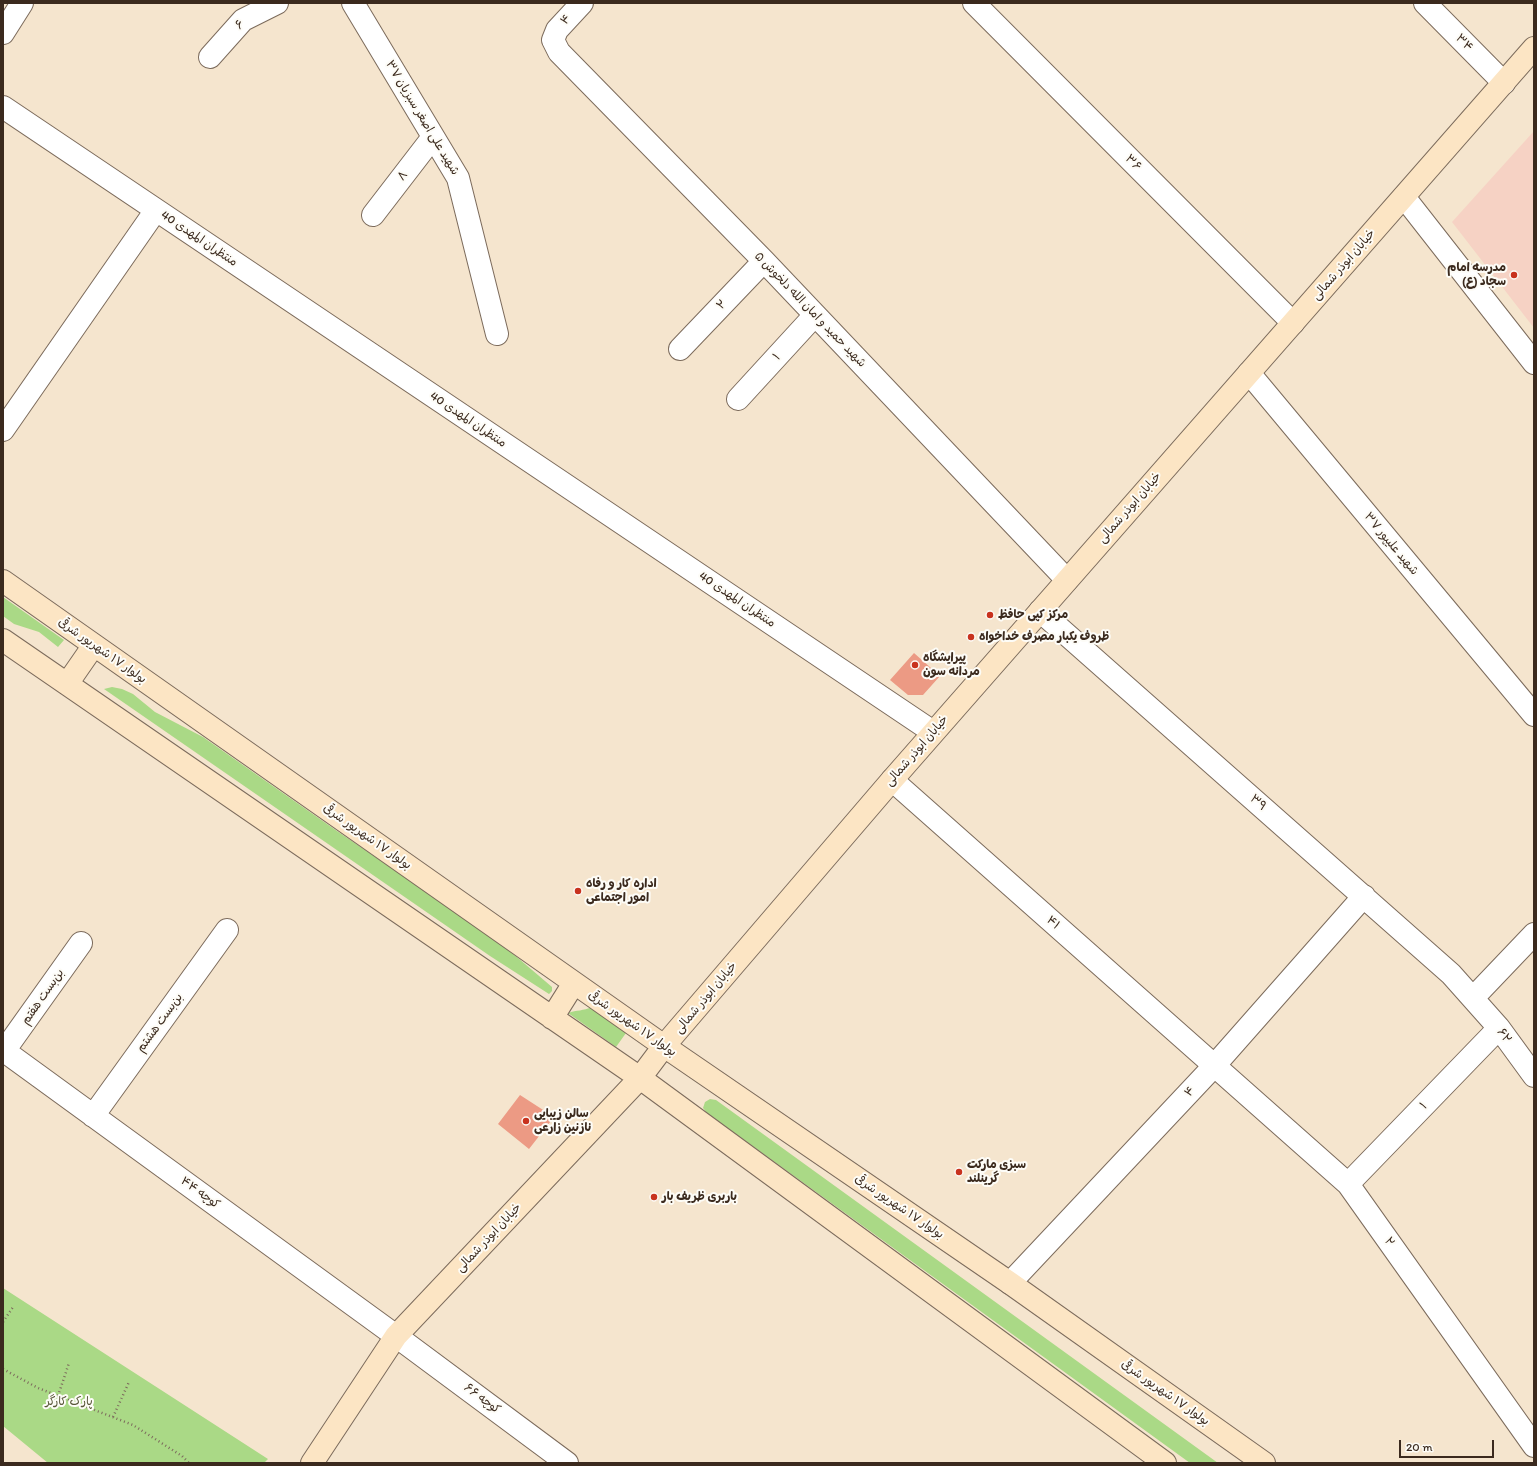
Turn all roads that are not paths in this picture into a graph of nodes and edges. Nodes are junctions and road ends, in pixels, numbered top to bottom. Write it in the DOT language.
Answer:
graph roads {
  1 [pos="22,3"];
  2 [pos="278,3"];
  3 [pos="353,3"];
  4 [pos="582,3"];
  5 [pos="974,3"];
  6 [pos="1425,3"];
  7 [pos="3,33"];
  8 [pos="553,40"];
  9 [pos="1534,48"];
  10 [pos="210,57"];
  11 [pos="1504,83"];
  12 [pos="3,107"];
  13 [pos="433,137"];
  14 [pos="1404,197"];
  15 [pos="156,210"];
  16 [pos="373,215"];
  17 [pos="764,261"];
  18 [pos="815,315"];
  19 [pos="1293,323"];
  20 [pos="496,334"];
  21 [pos="680,349"];
  22 [pos="1534,363"];
  23 [pos="1249,373"];
  24 [pos="738,399"];
  25 [pos="3,430"];
  26 [pos="1067,580"];
  27 [pos="3,581"];
  28 [pos="1040,610"];
  29 [pos="3,640"];
  30 [pos="94,645"];
  31 [pos="67,684"];
  32 [pos="1534,715"];
  33 [pos="933,732"];
  34 [pos="892,780"];
  35 [pos="1364,896"];
  36 [pos="227,930"];
  37 [pos="1534,934"];
  38 [pos="82,943"];
  39 [pos="574,983"];
  40 [pos="1473,998"];
  41 [pos="552,1018"];
  42 [pos="1499,1028"];
  43 [pos="664,1046"];
  44 [pos="4,1051"];
  45 [pos="1214,1066"];
  46 [pos="1534,1076"];
  47 [pos="640,1078"];
  48 [pos="94,1116"];
  49 [pos="1348,1184"];
  50 [pos="1010,1282"];
  51 [pos="396,1336"];
  52 [pos="1534,1446"];
  53 [pos="1156,1460"];
  54 [pos="312,1463"];
  55 [pos="567,1463"];
  56 [pos="1264,1463"];
  1 -- 7 [label="street"];
  2 -- 10 [label="street, ۶"];
  3 -- 13 [label="street, شهید علی اصغر سبزیان ۳۷"];
  4 -- 8 [label="street, ۴"];
  5 -- 19 [label="street, ۳۶"];
  6 -- 11 [label="street, ۳۴"];
  8 -- 17 [label="street, شهید حمید و امان الله دلخوش ۵"];
  9 -- 11 [label="street, خیابان ابوذر شمالی"];
  11 -- 14 [label="street, خیابان ابوذر شمالی"];
  12 -- 15 [label="street, منتظران المهدی 40"];
  13 -- 16 [label="street, ۸"];
  13 -- 20 [label="street, شهید علی اصغر سبزیان ۳۷"];
  14 -- 19 [label="street, خیابان ابوذر شمالی"];
  14 -- 22 [label="street"];
  15 -- 25 [label="street"];
  15 -- 33 [label="street, منتظران المهدی 40"];
  17 -- 18 [label="street, شهید حمید و امان الله دلخوش ۵"];
  17 -- 21 [label="street, ۲"];
  18 -- 24 [label="street, ۱"];
  18 -- 26 [label="street, شهید حمید و امان الله دلخوش ۵"];
  19 -- 23 [label="street, خیابان ابوذر شمالی"];
  23 -- 26 [label="street, خیابان ابوذر شمالی"];
  23 -- 32 [label="street, شهید علیپور ۳۷"];
  26 -- 28 [label="street, خیابان ابوذر شمالی"];
  27 -- 30 [label="street, بولوار ۱۷ شهریور شرقی"];
  28 -- 33 [label="street, خیابان ابوذر شمالی"];
  28 -- 35 [label="street, ۳۹"];
  29 -- 31 [label="street"];
  30 -- 31 [label="street"];
  30 -- 39 [label="street, بولوار ۱۷ شهریور شرقی"];
  31 -- 41 [label="street"];
  33 -- 34 [label="street, خیابان ابوذر شمالی"];
  34 -- 43 [label="street, خیابان ابوذر شمالی"];
  34 -- 45 [label="street, ۴۱"];
  35 -- 40 [label="street, ۳۹"];
  35 -- 45 [label="street, ۴"];
  36 -- 48 [label="street, بن‌بست هشتم"];
  37 -- 40 [label="street"];
  38 -- 44 [label="street, بن‌بست هفتم"];
  39 -- 41 [label="street"];
  39 -- 43 [label="street, بولوار ۱۷ شهریور شرقی"];
  40 -- 42 [label="street, ۶۲"];
  41 -- 47 [label="street"];
  42 -- 46 [label="street, ۶۲"];
  42 -- 49 [label="street, ۱"];
  43 -- 47 [label="street, خیابان ابوذر شمالی"];
  43 -- 50 [label="street, بولوار ۱۷ شهریور شرقی"];
  44 -- 48 [label="street, کوچه ۴۴"];
  45 -- 49 [label="street, ۲"];
  45 -- 50 [label="street, ۴"];
  47 -- 51 [label="street, خیابان ابوذر شمالی"];
  47 -- 53 [label="street"];
  48 -- 51 [label="street, کوچه ۴۴"];
  49 -- 52 [label="street, ۲"];
  50 -- 56 [label="street, بولوار ۱۷ شهریور شرقی"];
  51 -- 54 [label="street, خیابان ابوذر شمالی"];
  51 -- 55 [label="street, کوچه ۶۶"];
}
